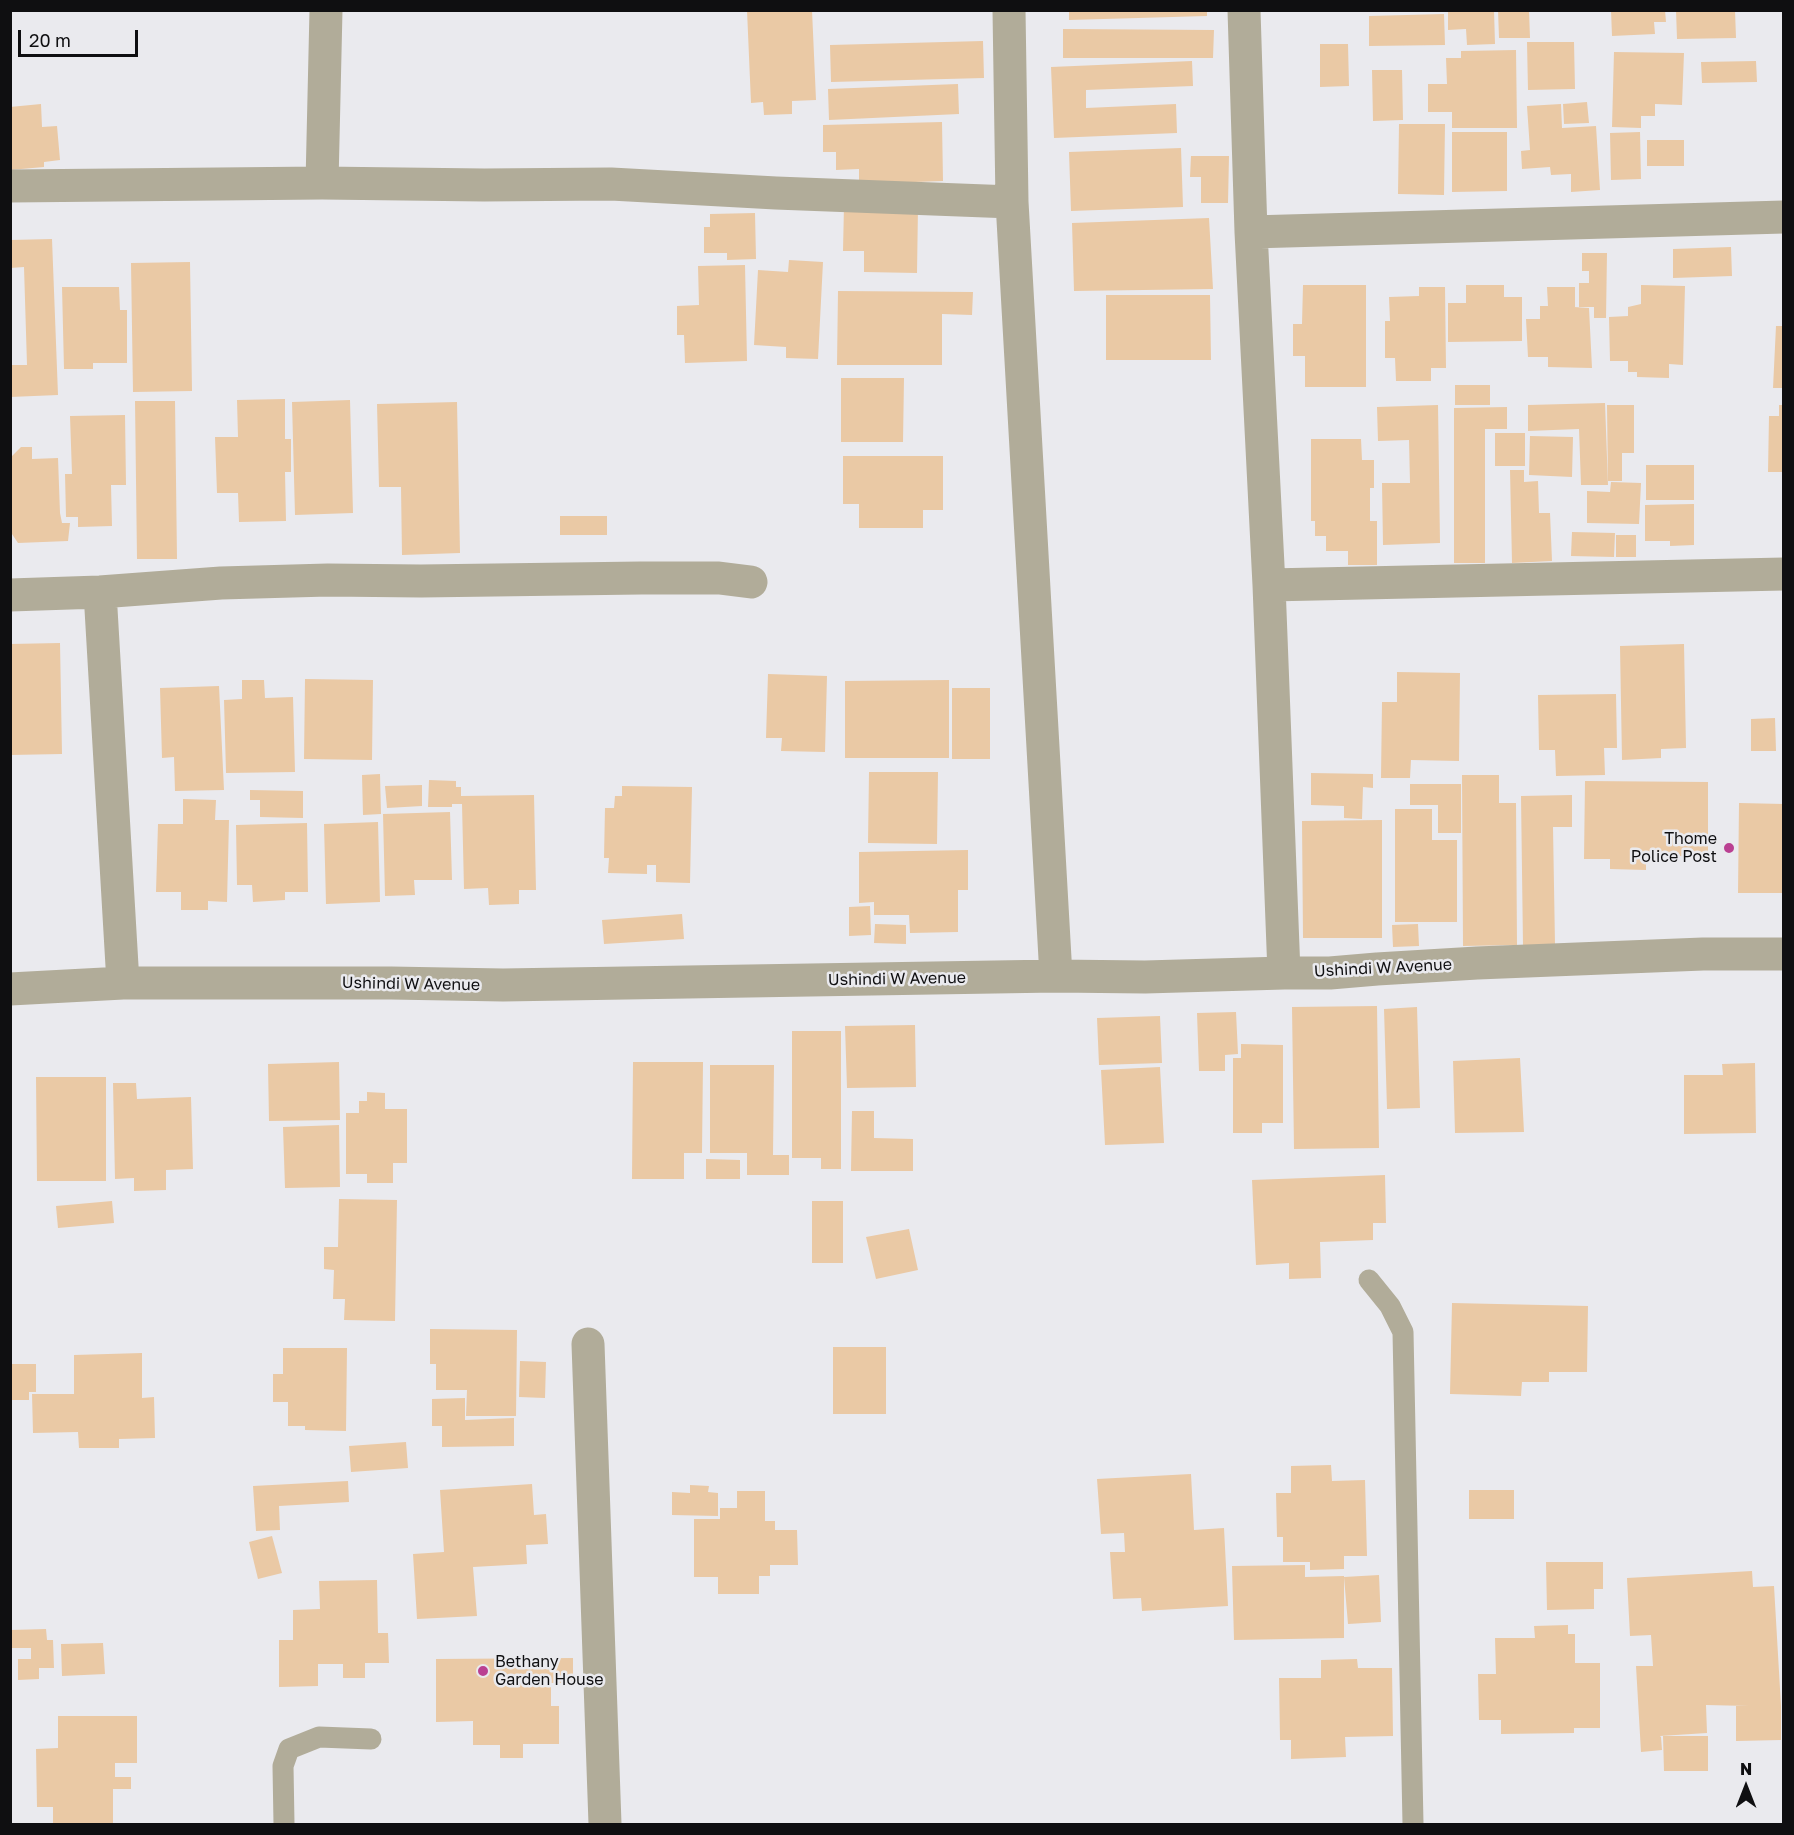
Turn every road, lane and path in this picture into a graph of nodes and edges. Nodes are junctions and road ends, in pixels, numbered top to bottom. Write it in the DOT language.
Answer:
graph roads {
  1 [pos="326,10"];
  2 [pos="1009,10"];
  3 [pos="1244,10"];
  4 [pos="322,183"];
  5 [pos="10,186"];
  6 [pos="1012,202"];
  7 [pos="1784,217"];
  8 [pos="1251,232"];
  9 [pos="1784,574"];
  10 [pos="751,582"];
  11 [pos="1269,585"];
  12 [pos="100,591"];
  13 [pos="10,595"];
  14 [pos="1784,954"];
  15 [pos="1284,972"];
  16 [pos="1056,976"];
  17 [pos="123,982"];
  18 [pos="10,989"];
  19 [pos="1369,1280"];
  20 [pos="588,1344"];
  21 [pos="371,1739"];
  22 [pos="284,1824"];
  23 [pos="605,1824"];
  24 [pos="1413,1824"];
  1 -- 4 [label="street"];
  2 -- 6 [label="street"];
  3 -- 8 [label="street"];
  4 -- 5 [label="street"];
  4 -- 6 [label="street"];
  6 -- 16 [label="street"];
  7 -- 8 [label="street"];
  8 -- 11 [label="street"];
  9 -- 11 [label="street"];
  10 -- 12 [label="street"];
  11 -- 15 [label="street"];
  12 -- 13 [label="street"];
  12 -- 17 [label="street"];
  14 -- 15 [label="street, Ushindi W Avenue"];
  15 -- 16 [label="street, Ushindi W Avenue"];
  16 -- 17 [label="street, Ushindi W Avenue"];
  17 -- 18 [label="street, Ushindi W Avenue"];
  19 -- 24 [label="lane"];
  20 -- 23 [label="street"];
  21 -- 22 [label="lane"];
}
